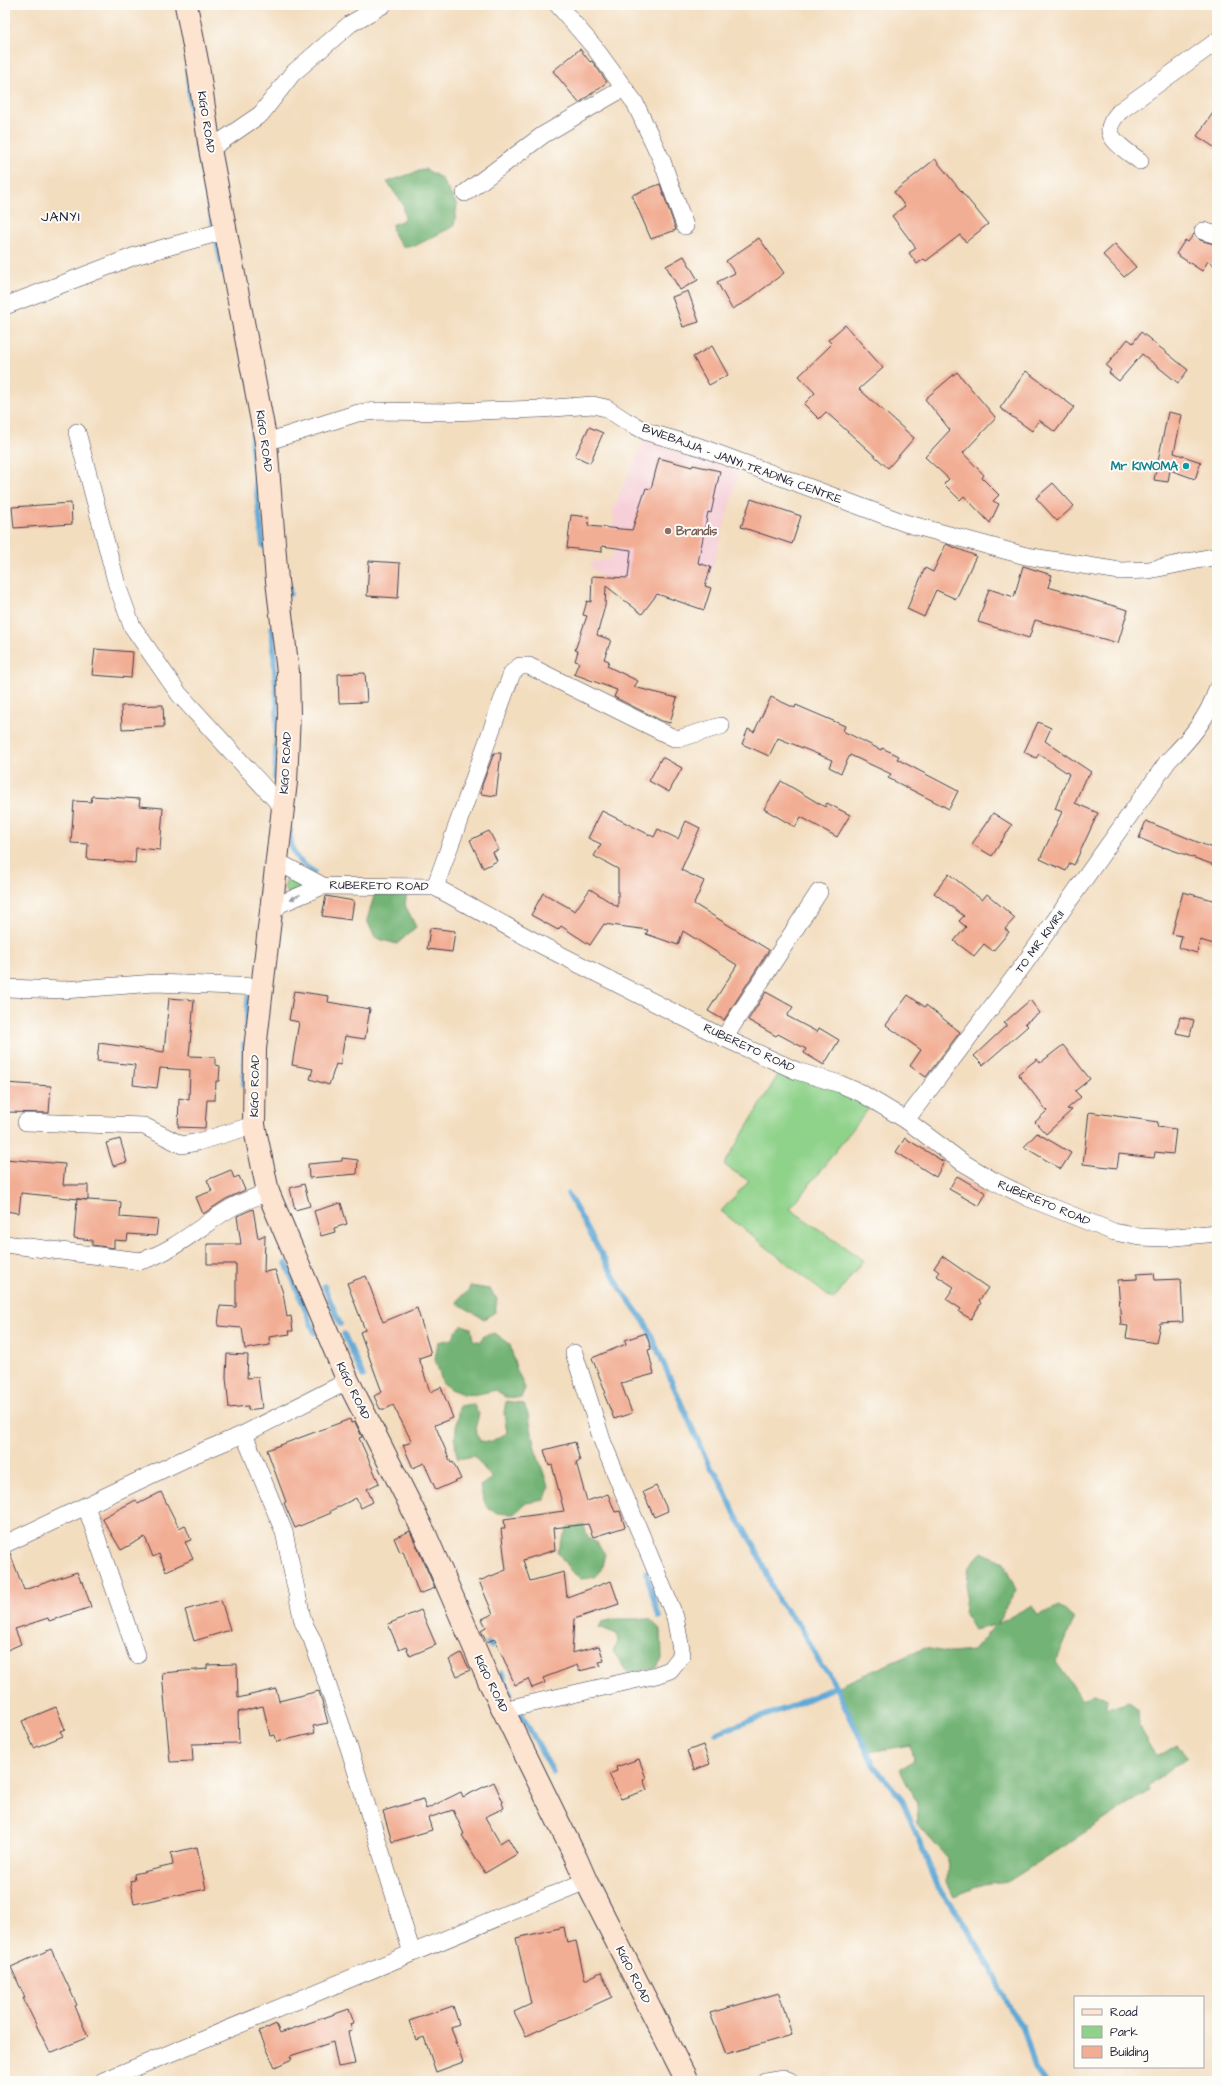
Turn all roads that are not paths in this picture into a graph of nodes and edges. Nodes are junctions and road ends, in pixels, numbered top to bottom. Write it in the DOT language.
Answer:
graph roads {
  1 [pos="186,5"];
  2 [pos="383,5"];
  3 [pos="558,5"];
  4 [pos="1217,41"];
  5 [pos="624,88"];
  6 [pos="210,149"];
  7 [pos="1140,161"];
  8 [pos="465,193"];
  9 [pos="685,226"];
  10 [pos="227,238"];
  11 [pos="5,306"];
  12 [pos="77,432"];
  13 [pos="266,442"];
  14 [pos="1217,556"];
  15 [pos="1217,689"];
  16 [pos="721,726"];
  17 [pos="283,808"];
  18 [pos="278,862"];
  19 [pos="323,886"];
  20 [pos="434,887"];
  21 [pos="819,892"];
  22 [pos="271,914"];
  23 [pos="263,987"];
  24 [pos="5,988"];
  25 [pos="724,1038"];
  26 [pos="906,1120"];
  27 [pos="26,1122"];
  28 [pos="254,1125"];
  29 [pos="268,1192"];
  30 [pos="1217,1233"];
  31 [pos="5,1244"];
  32 [pos="574,1353"];
  33 [pos="348,1381"];
  34 [pos="244,1434"];
  35 [pos="86,1506"];
  36 [pos="5,1544"];
  37 [pos="137,1655"];
  38 [pos="504,1710"];
  39 [pos="586,1882"];
  40 [pos="412,1953"];
  41 [pos="103,2081"];
  42 [pos="687,2081"];
  43 [pos="765,2081"];
  44 [pos="790,2081"];
  1 -- 6 [label="street, KIGO ROAD"];
  2 -- 6 [label="street"];
  3 -- 5 [label="street"];
  4 -- 7 [label="street"];
  5 -- 8 [label="street"];
  5 -- 9 [label="street"];
  6 -- 10 [label="street, KIGO ROAD"];
  10 -- 11 [label="street"];
  10 -- 13 [label="street, KIGO ROAD"];
  12 -- 17 [label="street"];
  13 -- 14 [label="street, BWEBAJJA - JANYI TRADING CENTRE"];
  13 -- 17 [label="street, KIGO ROAD"];
  15 -- 26 [label="street, TO MR KIVIRII"];
  16 -- 20 [label="street"];
  17 -- 18 [label="street, KIGO ROAD"];
  18 -- 19 [label="street, RUBERETO ROAD"];
  18 -- 22 [label="street, KIGO ROAD"];
  19 -- 20 [label="street, RUBERETO ROAD"];
  19 -- 22 [label="street, one-way"];
  20 -- 25 [label="street, RUBERETO ROAD"];
  21 -- 25 [label="street"];
  22 -- 23 [label="street, KIGO ROAD"];
  23 -- 24 [label="street"];
  23 -- 28 [label="street, KIGO ROAD"];
  25 -- 26 [label="street, RUBERETO ROAD"];
  26 -- 30 [label="street, RUBERETO ROAD"];
  27 -- 28 [label="street"];
  28 -- 29 [label="street, KIGO ROAD"];
  29 -- 31 [label="street"];
  29 -- 33 [label="street, KIGO ROAD"];
  32 -- 38 [label="street"];
  33 -- 34 [label="street"];
  33 -- 38 [label="street, KIGO ROAD"];
  34 -- 35 [label="street"];
  34 -- 40 [label="street"];
  35 -- 36 [label="street"];
  35 -- 37 [label="street"];
  38 -- 39 [label="street, KIGO ROAD"];
  39 -- 40 [label="street"];
  39 -- 42 [label="street, KIGO ROAD"];
  40 -- 41 [label="street"];
  43 -- 44 [label="street"];
}
